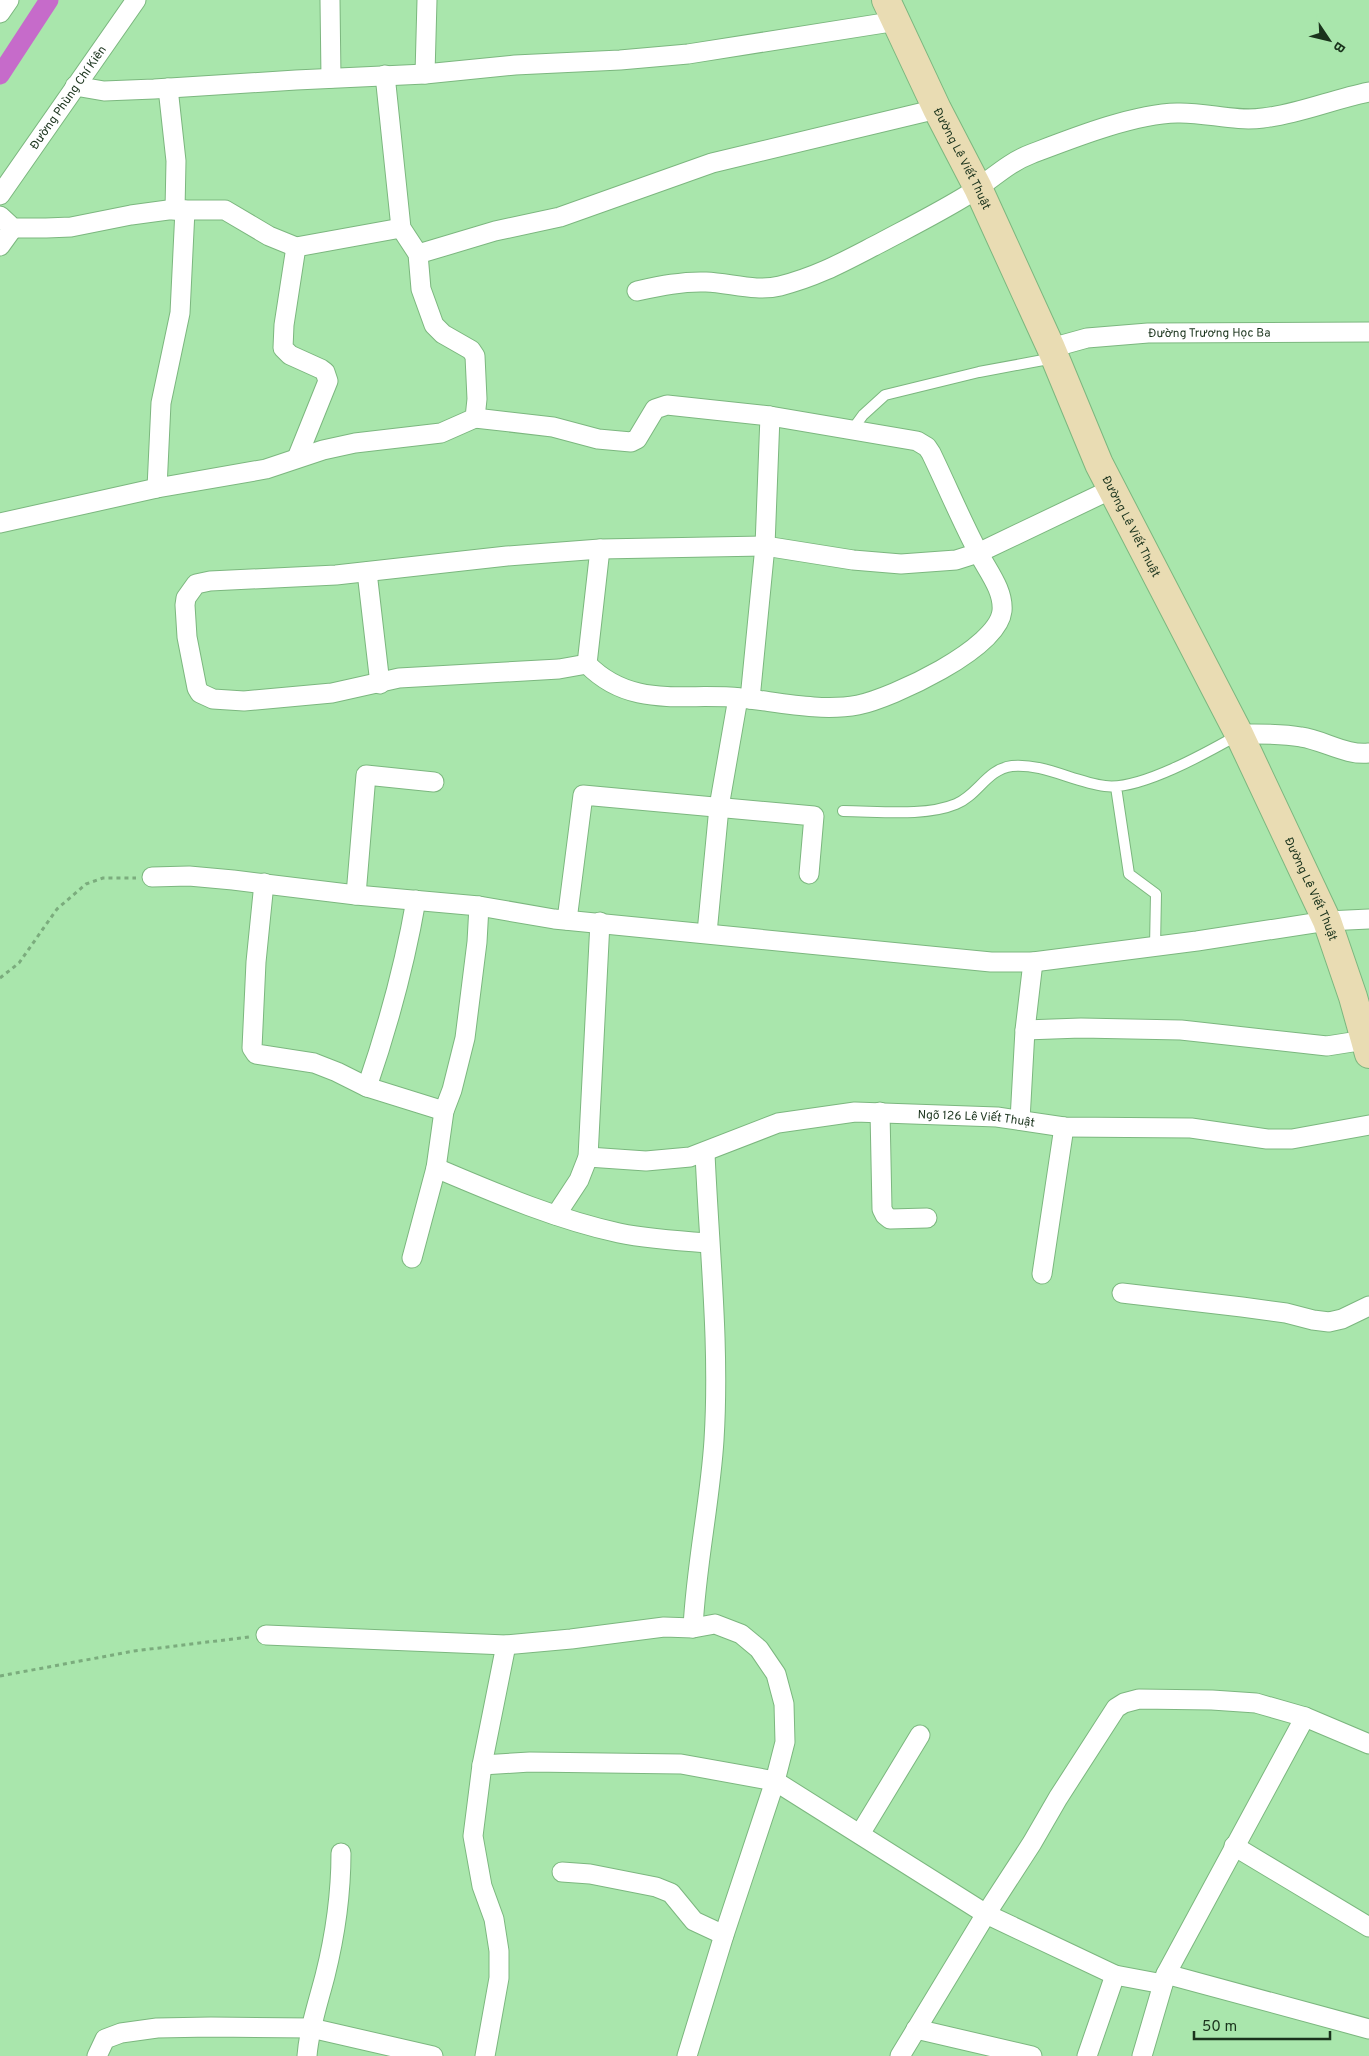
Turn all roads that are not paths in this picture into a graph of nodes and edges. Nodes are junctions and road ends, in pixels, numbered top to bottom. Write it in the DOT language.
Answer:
graph roads {
  1 [pos="9,0"];
  2 [pos="136,0"];
  3 [pos="330,0"];
  4 [pos="427,0"];
  5 [pos="892,11"];
  6 [pos="0,14"];
  7 [pos="425,74"];
  8 [pos="385,75"];
  9 [pos="331,78"];
  10 [pos="75,86"];
  11 [pos="168,88"];
  12 [pos="1369,92"];
  13 [pos="937,109"];
  14 [pos="978,188"];
  15 [pos="0,195"];
  16 [pos="180,210"];
  17 [pos="7,222"];
  18 [pos="401,228"];
  19 [pos="0,246"];
  20 [pos="296,247"];
  21 [pos="418,254"];
  22 [pos="637,291"];
  23 [pos="1369,332"];
  24 [pos="1053,353"];
  25 [pos="770,416"];
  26 [pos="475,418"];
  27 [pos="852,430"];
  28 [pos="297,458"];
  29 [pos="157,488"];
  30 [pos="1112,489"];
  31 [pos="0,523"];
  32 [pos="765,546"];
  33 [pos="600,549"];
  34 [pos="978,553"];
  35 [pos="367,572"];
  36 [pos="587,664"];
  37 [pos="380,684"];
  38 [pos="744,699"];
  39 [pos="1239,734"];
  40 [pos="1369,753"];
  41 [pos="434,782"];
  42 [pos="1116,787"];
  43 [pos="719,807"];
  44 [pos="843,811"];
  45 [pos="809,874"];
  46 [pos="152,878"];
  47 [pos="264,883"];
  48 [pos="356,895"];
  49 [pos="416,900"];
  50 [pos="479,906"];
  51 [pos="1369,919"];
  52 [pos="567,920"];
  53 [pos="1327,921"];
  54 [pos="600,922"];
  55 [pos="707,933"];
  56 [pos="1155,947"];
  57 [pos="1034,962"];
  58 [pos="1024,1030"];
  59 [pos="1367,1047"];
  60 [pos="367,1087"];
  61 [pos="444,1111"];
  62 [pos="880,1112"];
  63 [pos="1020,1120"];
  64 [pos="1369,1125"];
  65 [pos="1064,1127"];
  66 [pos="705,1152"];
  67 [pos="588,1157"];
  68 [pos="436,1168"];
  69 [pos="556,1215"];
  70 [pos="927,1218"];
  71 [pos="709,1243"];
  72 [pos="412,1258"];
  73 [pos="1042,1274"];
  74 [pos="1122,1293"];
  75 [pos="1369,1306"];
  76 [pos="693,1628"];
  77 [pos="266,1635"];
  78 [pos="506,1645"];
  79 [pos="1306,1717"];
  80 [pos="920,1735"];
  81 [pos="1369,1744"];
  82 [pos="482,1765"];
  83 [pos="775,1781"];
  84 [pos="860,1834"];
  85 [pos="1234,1846"];
  86 [pos="341,1853"];
  87 [pos="562,1872"];
  88 [pos="986,1914"];
  89 [pos="1369,1928"];
  90 [pos="724,1935"];
  91 [pos="1115,1975"];
  92 [pos="1164,1979"];
  93 [pos="311,2028"];
  94 [pos="916,2029"];
  95 [pos="1369,2029"];
  96 [pos="97,2056"];
  97 [pos="307,2056"];
  98 [pos="433,2056"];
  99 [pos="485,2056"];
  100 [pos="687,2056"];
  101 [pos="900,2056"];
  102 [pos="1032,2056"];
  103 [pos="1087,2056"];
  104 [pos="1142,2056"];
  1 -- 6 [label="street"];
  2 -- 10 [label="street, Đường Phùng Chí Kiên"];
  3 -- 9 [label="street"];
  4 -- 7 [label="street"];
  5 -- 7 [label="street"];
  5 -- 13 [label="main road, Đường Lê Viết Thuật"];
  7 -- 8 [label="street"];
  8 -- 9 [label="street"];
  8 -- 18 [label="street"];
  9 -- 11 [label="street"];
  10 -- 11 [label="street"];
  10 -- 15 [label="street, Đường Phùng Chí Kiên"];
  11 -- 16 [label="street"];
  12 -- 14 [label="street"];
  13 -- 14 [label="main road, Đường Lê Viết Thuật"];
  13 -- 21 [label="street"];
  14 -- 22 [label="street"];
  14 -- 24 [label="main road, Đường Lê Viết Thuật"];
  16 -- 17 [label="street"];
  16 -- 20 [label="street"];
  16 -- 29 [label="street"];
  17 -- 19 [label="street"];
  18 -- 20 [label="street"];
  18 -- 21 [label="street"];
  20 -- 28 [label="street"];
  21 -- 26 [label="street"];
  23 -- 24 [label="street, Đường Trương Học Ba"];
  24 -- 27 [label="lane"];
  24 -- 30 [label="main road, Đường Lê Viết Thuật"];
  25 -- 26 [label="street"];
  25 -- 27 [label="street"];
  25 -- 32 [label="street"];
  26 -- 28 [label="street"];
  27 -- 34 [label="street"];
  28 -- 29 [label="street"];
  29 -- 31 [label="street"];
  30 -- 34 [label="street"];
  30 -- 39 [label="main road, Đường Lê Viết Thuật"];
  32 -- 33 [label="street"];
  32 -- 34 [label="street"];
  32 -- 38 [label="street"];
  33 -- 35 [label="street"];
  33 -- 36 [label="street"];
  34 -- 38 [label="street"];
  35 -- 37 [label="street"];
  35 -- 37 [label="street"];
  36 -- 37 [label="street"];
  36 -- 38 [label="street"];
  38 -- 43 [label="street"];
  39 -- 40 [label="street"];
  39 -- 42 [label="lane"];
  39 -- 53 [label="main road, Đường Lê Viết Thuật"];
  41 -- 48 [label="street"];
  42 -- 44 [label="lane"];
  42 -- 56 [label="lane"];
  43 -- 45 [label="street"];
  43 -- 52 [label="street"];
  43 -- 55 [label="street"];
  46 -- 47 [label="street"];
  47 -- 48 [label="street"];
  47 -- 60 [label="street"];
  48 -- 49 [label="street"];
  49 -- 50 [label="street"];
  49 -- 60 [label="street"];
  50 -- 52 [label="street"];
  50 -- 61 [label="street"];
  51 -- 53 [label="street"];
  52 -- 54 [label="street"];
  53 -- 56 [label="street"];
  53 -- 59 [label="main road, Đường Lê Viết Thuật"];
  54 -- 55 [label="street"];
  54 -- 67 [label="street"];
  55 -- 57 [label="street"];
  56 -- 57 [label="street"];
  57 -- 58 [label="street"];
  58 -- 59 [label="street"];
  58 -- 63 [label="street"];
  60 -- 61 [label="street"];
  61 -- 68 [label="street"];
  62 -- 63 [label="street, Ngõ 126 Lê Viết Thuật"];
  62 -- 66 [label="street, Ngõ 126 Lê Viết Thuật"];
  62 -- 70 [label="street"];
  63 -- 65 [label="street, Ngõ 126 Lê Viết Thuật"];
  64 -- 65 [label="street, Ngõ 126 Lê Viết Thuật"];
  65 -- 73 [label="street"];
  66 -- 67 [label="street, Ngõ 126 Lê Viết Thuật"];
  66 -- 71 [label="street"];
  67 -- 69 [label="street"];
  68 -- 69 [label="street"];
  68 -- 72 [label="street"];
  69 -- 71 [label="street"];
  71 -- 76 [label="street"];
  74 -- 75 [label="street"];
  76 -- 78 [label="street"];
  76 -- 83 [label="street"];
  77 -- 78 [label="street"];
  78 -- 82 [label="street"];
  79 -- 81 [label="street"];
  79 -- 85 [label="street"];
  79 -- 88 [label="street"];
  80 -- 84 [label="street"];
  82 -- 83 [label="street"];
  82 -- 99 [label="street"];
  83 -- 84 [label="street"];
  83 -- 90 [label="street"];
  84 -- 88 [label="street"];
  85 -- 89 [label="street"];
  85 -- 92 [label="street"];
  86 -- 93 [label="street"];
  87 -- 90 [label="street"];
  88 -- 91 [label="street"];
  88 -- 94 [label="street"];
  90 -- 100 [label="street"];
  91 -- 92 [label="street"];
  91 -- 103 [label="street"];
  92 -- 95 [label="street"];
  92 -- 104 [label="street"];
  93 -- 96 [label="street"];
  93 -- 97 [label="street"];
  93 -- 98 [label="street"];
  94 -- 101 [label="street"];
  94 -- 102 [label="street"];
}
